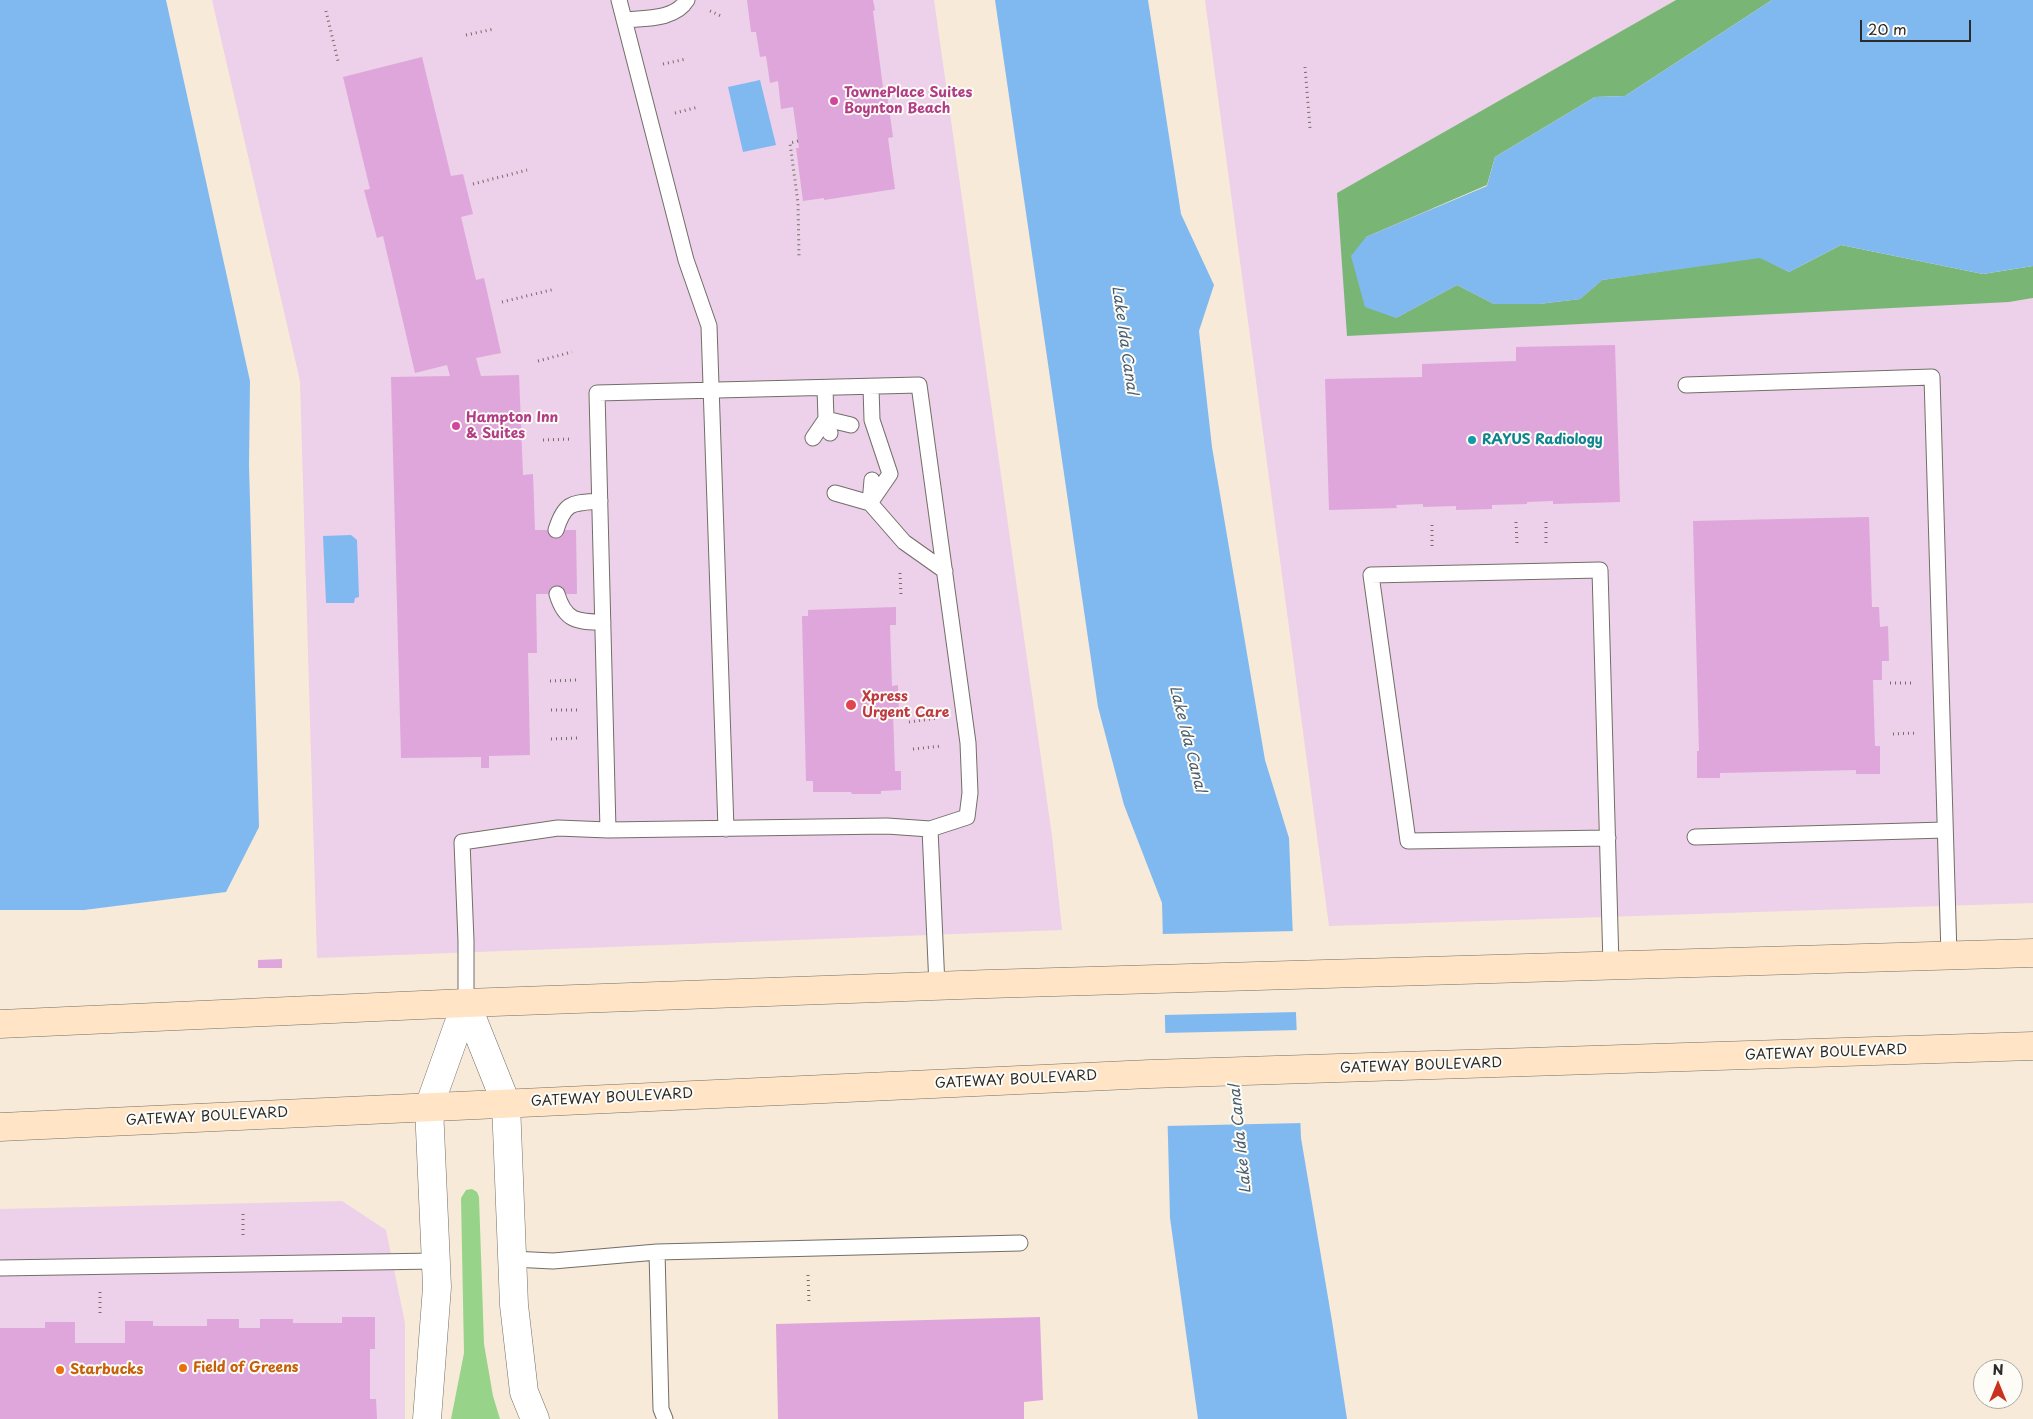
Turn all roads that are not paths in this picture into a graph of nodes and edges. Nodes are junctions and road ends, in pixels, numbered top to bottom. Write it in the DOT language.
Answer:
graph roads {
  1 [pos="619,0"];
  2 [pos="687,0"];
  3 [pos="624,20"];
  4 [pos="1686,386"];
  5 [pos="871,387"];
  6 [pos="825,388"];
  7 [pos="712,390"];
  8 [pos="828,426"];
  9 [pos="851,426"];
  10 [pos="813,438"];
  11 [pos="872,480"];
  12 [pos="851,488"];
  13 [pos="835,493"];
  14 [pos="600,501"];
  15 [pos="870,503"];
  16 [pos="556,530"];
  17 [pos="945,571"];
  18 [pos="557,594"];
  19 [pos="603,622"];
  20 [pos="726,829"];
  21 [pos="930,829"];
  22 [pos="608,830"];
  23 [pos="1945,830"];
  24 [pos="1695,837"];
  25 [pos="1608,838"];
  26 [pos="2033,953"];
  27 [pos="1949,955"];
  28 [pos="1611,965"];
  29 [pos="937,986"];
  30 [pos="466,1003"];
  31 [pos="0,1024"];
  32 [pos="2033,1046"];
  33 [pos="506,1103"];
  34 [pos="429,1107"];
  35 [pos="0,1127"];
  36 [pos="1020,1243"];
  37 [pos="657,1252"];
  38 [pos="512,1259"];
  39 [pos="435,1261"];
  40 [pos="0,1268"];
  41 [pos="663,1414"];
  42 [pos="427,1419"];
  43 [pos="535,1419"];
  1 -- 3 [label="lane"];
  2 -- 3 [label="lane"];
  3 -- 7 [label="lane"];
  4 -- 23 [label="lane"];
  5 -- 6 [label="lane"];
  5 -- 15 [label="lane"];
  5 -- 17 [label="lane"];
  6 -- 7 [label="lane"];
  6 -- 8 [label="lane"];
  7 -- 14 [label="lane"];
  7 -- 20 [label="lane"];
  8 -- 9 [label="lane"];
  8 -- 10 [label="lane"];
  11 -- 15 [label="lane"];
  12 -- 15 [label="lane"];
  13 -- 15 [label="lane"];
  14 -- 16 [label="lane"];
  14 -- 19 [label="lane"];
  15 -- 17 [label="lane"];
  17 -- 21 [label="lane"];
  18 -- 19 [label="lane"];
  19 -- 22 [label="lane"];
  20 -- 21 [label="lane"];
  20 -- 22 [label="lane"];
  21 -- 29 [label="lane"];
  22 -- 30 [label="lane"];
  23 -- 24 [label="lane"];
  23 -- 27 [label="lane"];
  25 -- 25 [label="lane"];
  25 -- 28 [label="lane"];
  26 -- 27 [label="main road"];
  27 -- 28 [label="main road"];
  28 -- 29 [label="main road"];
  29 -- 30 [label="main road"];
  30 -- 31 [label="main road"];
  30 -- 33 [label="street"];
  30 -- 34 [label="street"];
  32 -- 33 [label="main road, GATEWAY BOULEVARD"];
  33 -- 34 [label="main road, GATEWAY BOULEVARD"];
  33 -- 38 [label="street"];
  34 -- 35 [label="main road, GATEWAY BOULEVARD"];
  34 -- 39 [label="street"];
  36 -- 37 [label="lane"];
  37 -- 38 [label="lane"];
  37 -- 41 [label="lane"];
  38 -- 43 [label="street"];
  39 -- 40 [label="lane"];
  39 -- 42 [label="street"];
}
